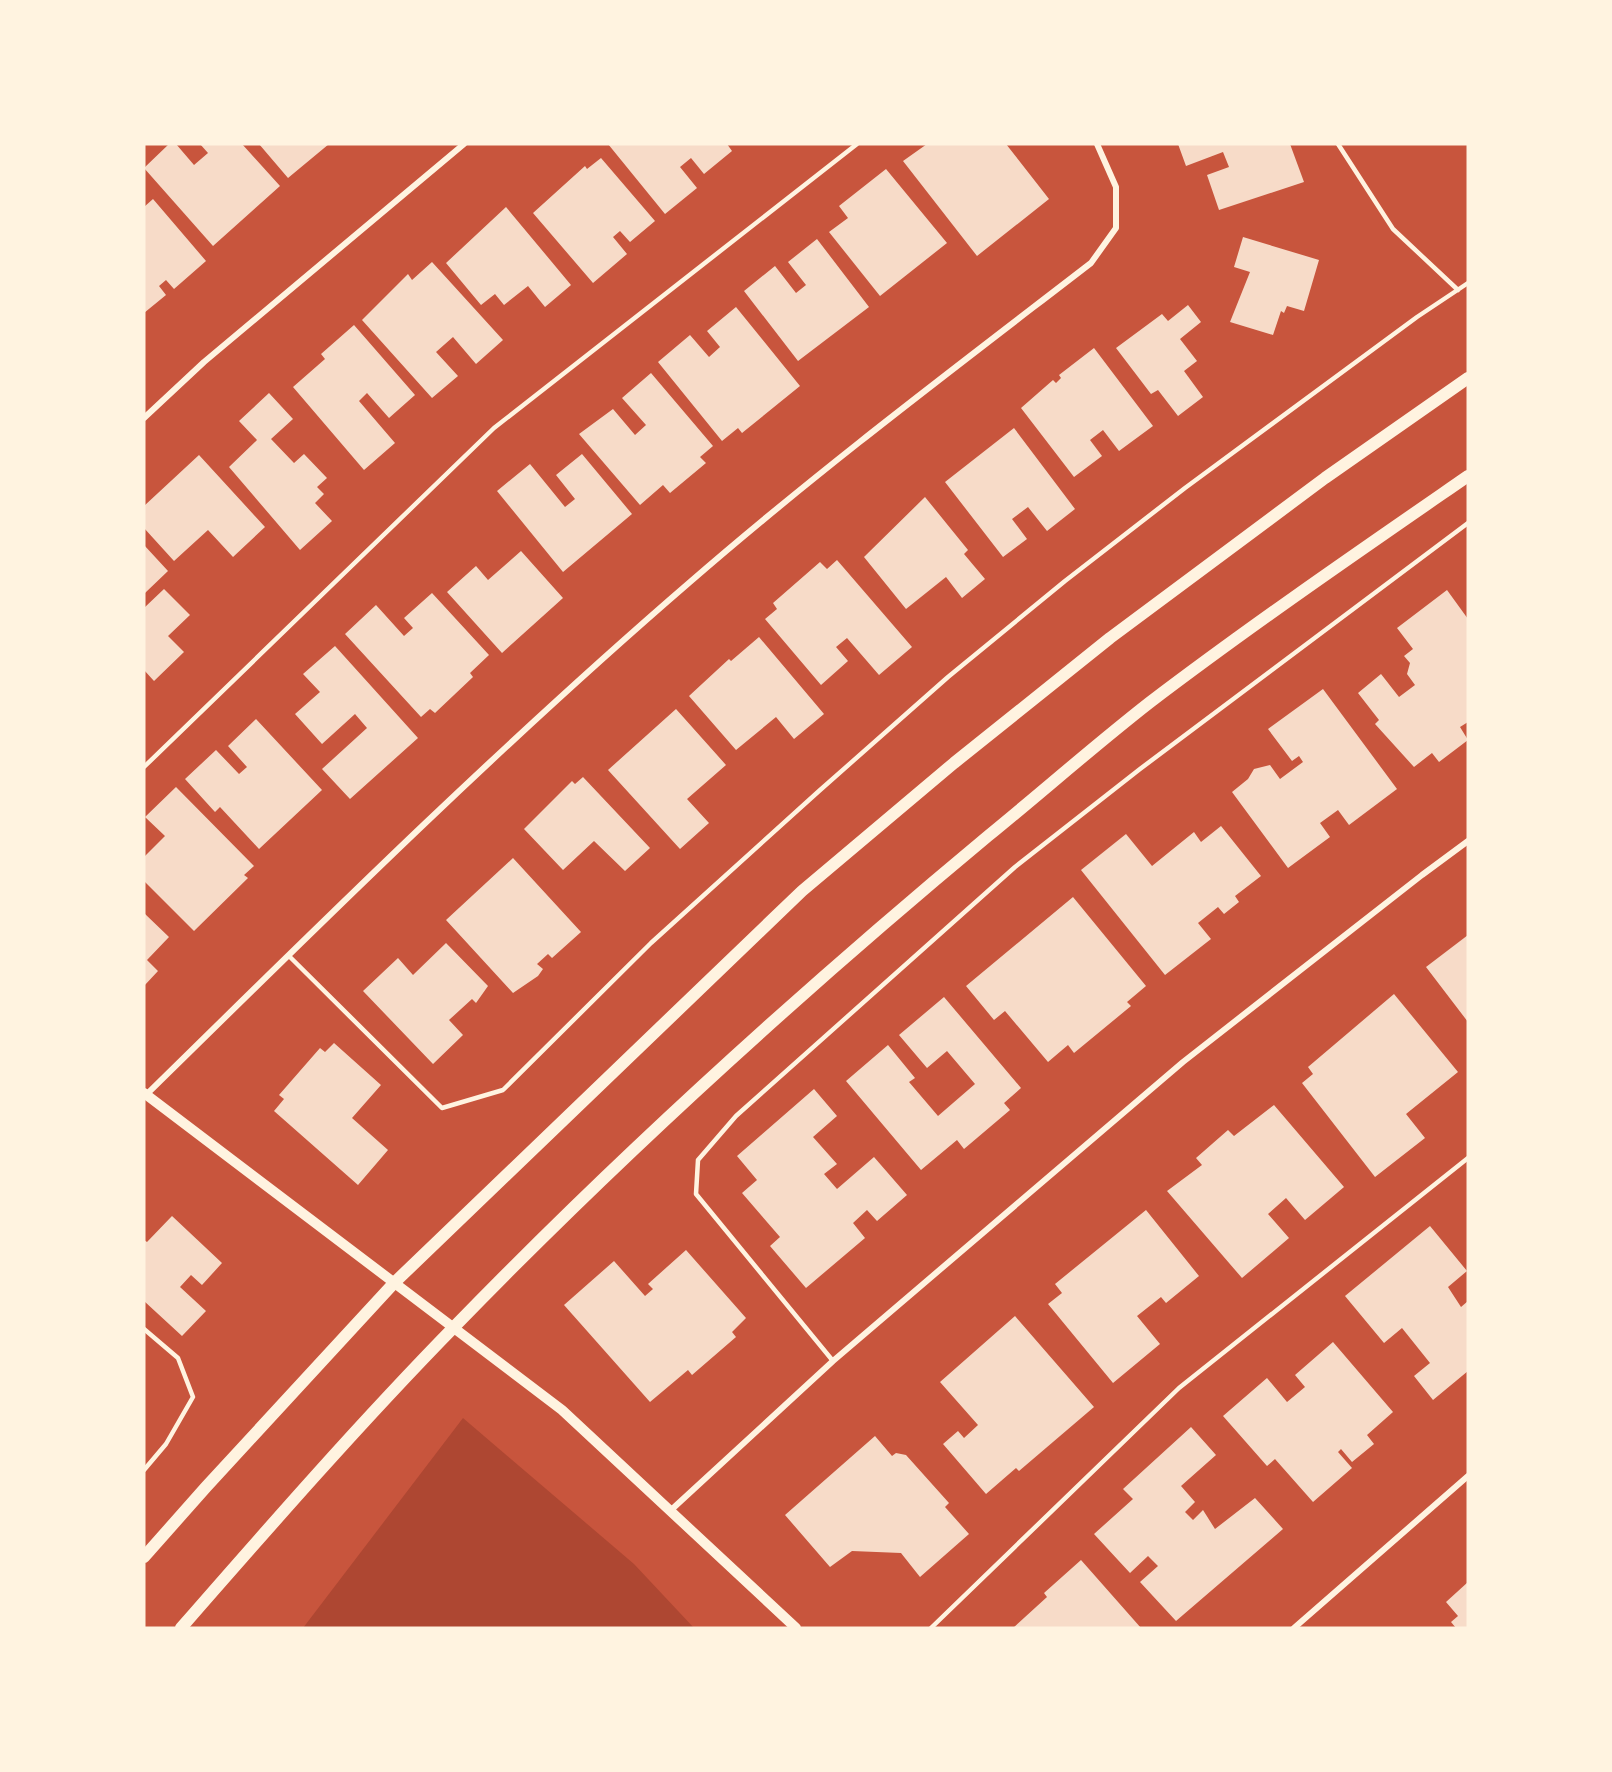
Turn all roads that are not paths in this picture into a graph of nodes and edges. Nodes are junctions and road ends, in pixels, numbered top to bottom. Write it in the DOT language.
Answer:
graph roads {
  1 [pos="464,144"];
  2 [pos="857,144"];
  3 [pos="1097,144"];
  4 [pos="1338,144"];
  5 [pos="1468,283"];
  6 [pos="1458,290"];
  7 [pos="1468,378"];
  8 [pos="144,418"];
  9 [pos="1468,476"];
  10 [pos="1468,523"];
  11 [pos="144,767"];
  12 [pos="1468,841"];
  13 [pos="289,956"];
  14 [pos="145,1095"];
  15 [pos="1468,1158"];
  16 [pos="394,1283"];
  17 [pos="453,1327"];
  18 [pos="144,1329"];
  19 [pos="832,1361"];
  20 [pos="144,1470"];
  21 [pos="1468,1476"];
  22 [pos="670,1511"];
  23 [pos="144,1557"];
  24 [pos="181,1628"];
  25 [pos="796,1628"];
  26 [pos="931,1628"];
  27 [pos="1294,1628"];
  1 -- 8 [label="street"];
  2 -- 11 [label="lane"];
  3 -- 13 [label="street"];
  4 -- 6 [label="lane"];
  5 -- 6 [label="lane"];
  6 -- 13 [label="lane"];
  7 -- 16 [label="main road"];
  9 -- 17 [label="main road"];
  10 -- 19 [label="lane"];
  12 -- 19 [label="street"];
  13 -- 14 [label="street"];
  14 -- 16 [label="street"];
  15 -- 26 [label="lane"];
  16 -- 17 [label="street"];
  16 -- 23 [label="main road"];
  17 -- 22 [label="street"];
  17 -- 24 [label="main road"];
  18 -- 20 [label="lane"];
  19 -- 22 [label="street"];
  21 -- 27 [label="street"];
  22 -- 25 [label="street"];
}
